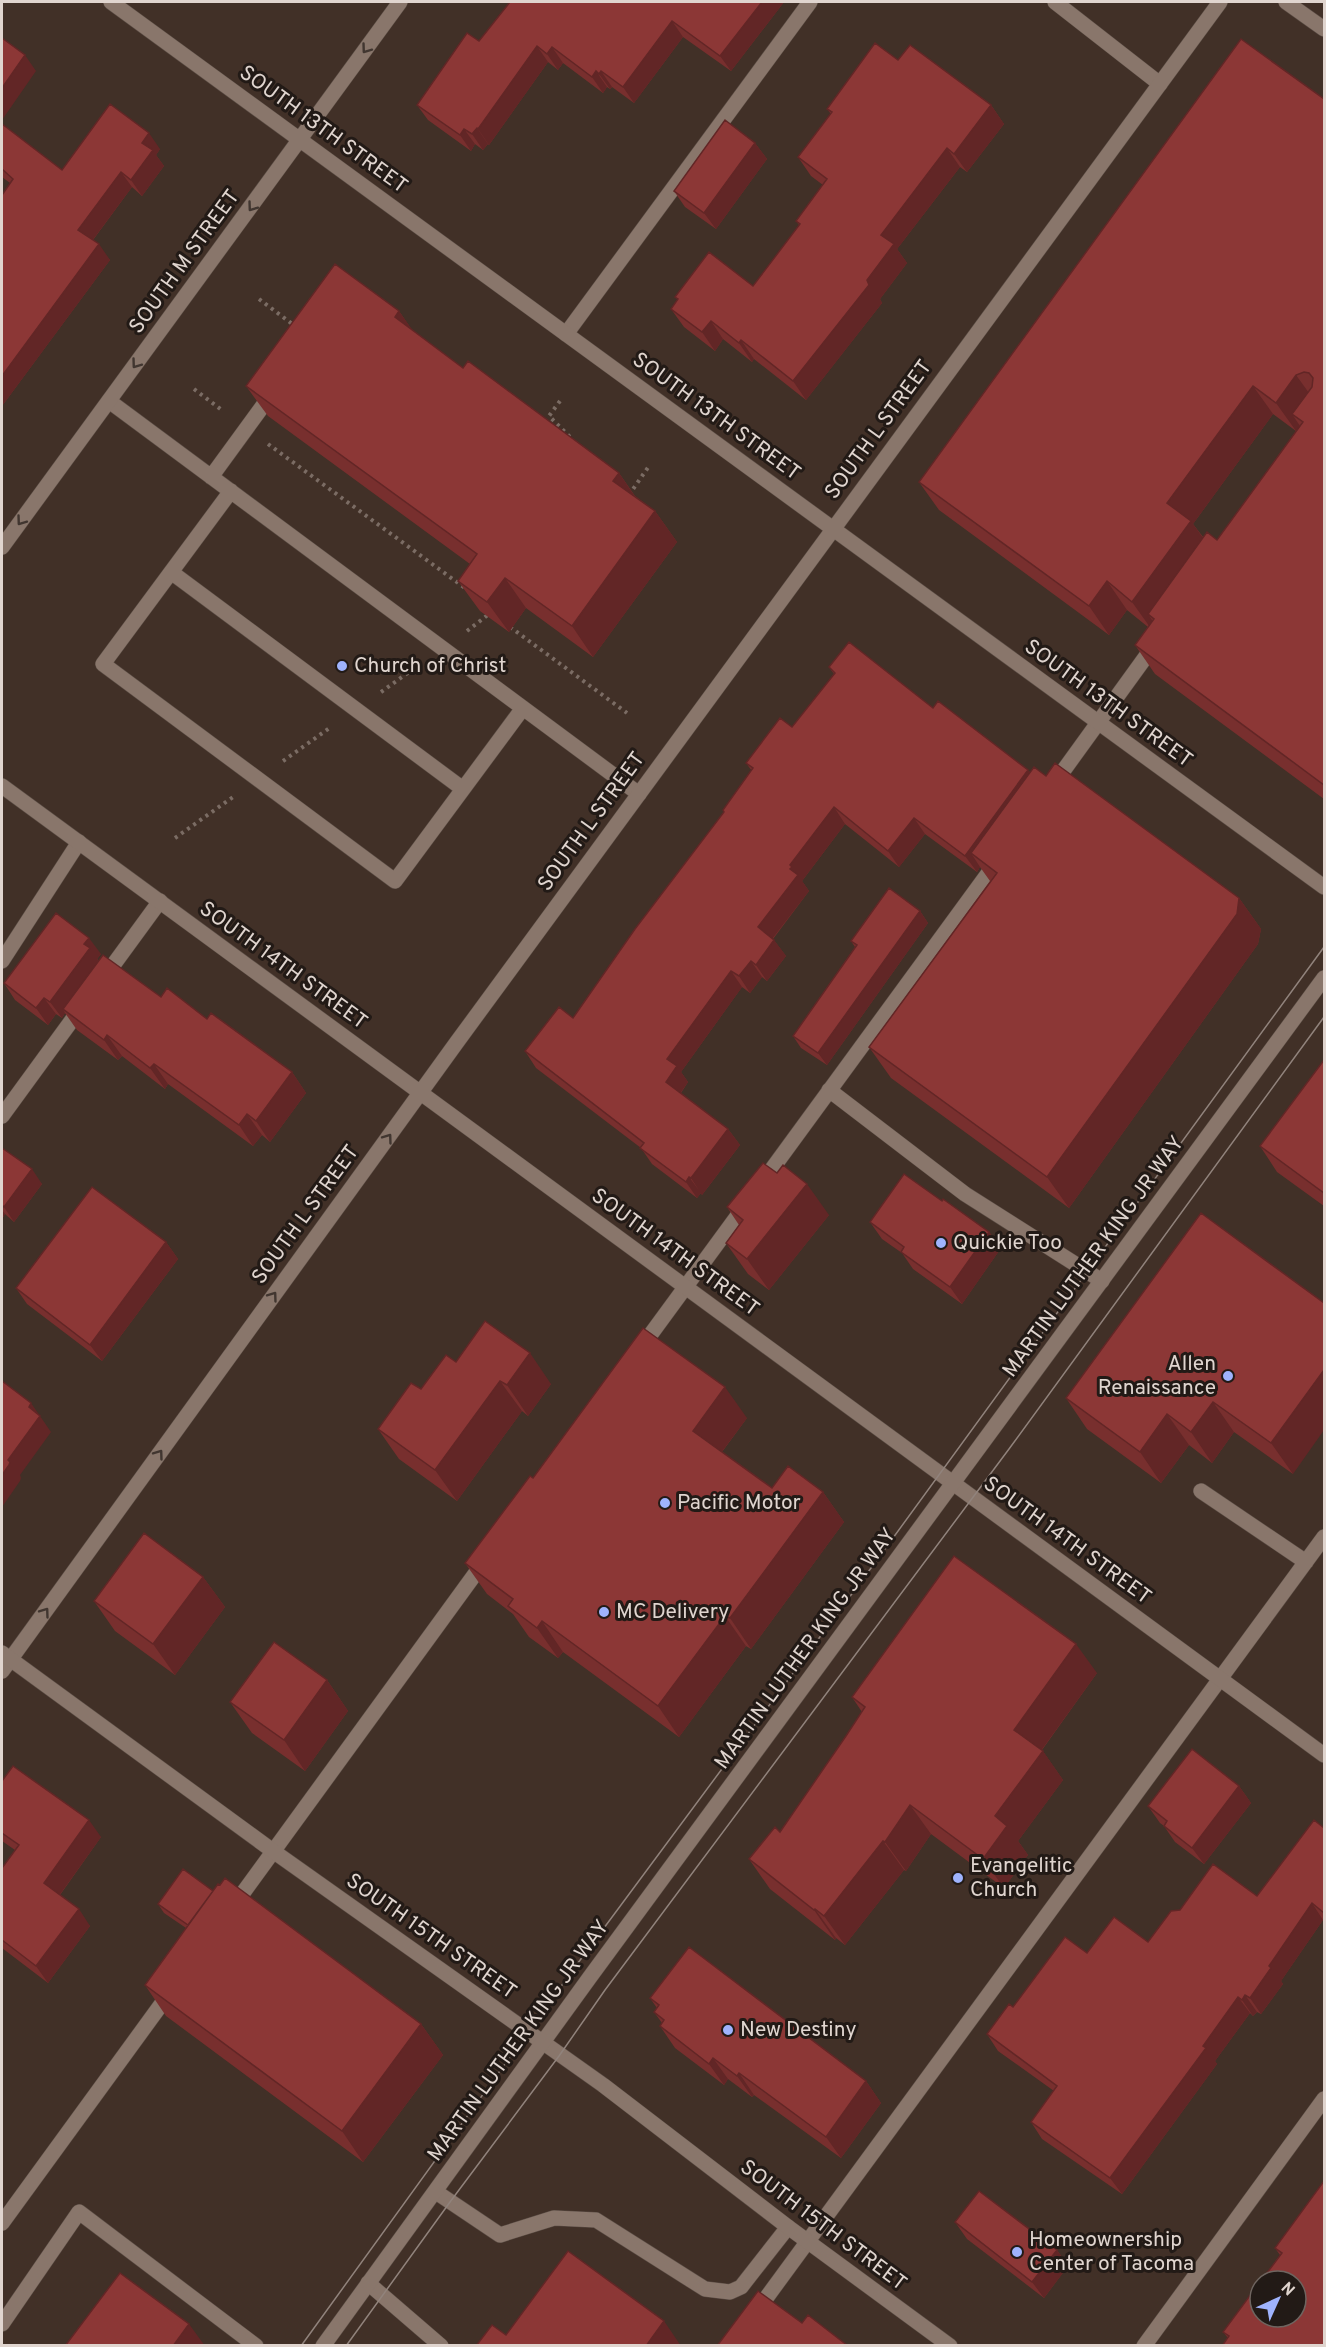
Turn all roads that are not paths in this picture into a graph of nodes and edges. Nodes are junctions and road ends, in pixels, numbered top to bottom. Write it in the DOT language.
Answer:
graph roads {
  1 [pos="111,2"];
  2 [pos="400,2"];
  3 [pos="810,2"];
  4 [pos="1055,2"];
  5 [pos="1220,2"];
  6 [pos="1286,2"];
  7 [pos="1324,29"];
  8 [pos="1160,84"];
  9 [pos="301,140"];
  10 [pos="566,334"];
  11 [pos="279,383"];
  12 [pos="109,401"];
  13 [pos="211,477"];
  14 [pos="231,491"];
  15 [pos="833,529"];
  16 [pos="2,547"];
  17 [pos="171,572"];
  18 [pos="1167,628"];
  19 [pos="523,708"];
  20 [pos="1098,723"];
  21 [pos="2,786"];
  22 [pos="463,789"];
  23 [pos="639,794"];
  24 [pos="1044,798"];
  25 [pos="79,842"];
  26 [pos="1009,845"];
  27 [pos="1324,887"];
  28 [pos="160,902"];
  29 [pos="2,960"];
  30 [pos="1324,978"];
  31 [pos="829,1090"];
  32 [pos="421,1092"];
  33 [pos="2,1116"];
  34 [pos="1102,1281"];
  35 [pos="685,1287"];
  36 [pos="633,1359"];
  37 [pos="954,1484"];
  38 [pos="1201,1491"];
  39 [pos="1324,1537"];
  40 [pos="497,1544"];
  41 [pos="1306,1562"];
  42 [pos="4,1661"];
  43 [pos="1221,1679"];
  44 [pos="1324,1755"];
  45 [pos="273,1851"];
  46 [pos="225,1917"];
  47 [pos="183,1974"];
  48 [pos="543,2043"];
  49 [pos="1324,2099"];
  50 [pos="436,2192"];
  51 [pos="2,2223"];
  52 [pos="788,2227"];
  53 [pos="806,2241"];
  54 [pos="368,2283"];
  55 [pos="2,2324"];
  56 [pos="256,2346"];
  57 [pos="323,2346"];
  58 [pos="441,2346"];
  59 [pos="731,2346"];
  60 [pos="950,2346"];
  61 [pos="1144,2346"];
  1 -- 9 [label="street, SOUTH 13TH STREET"];
  2 -- 9 [label="street, SOUTH M STREET, one-way"];
  3 -- 10 [label="street"];
  4 -- 8 [label="street"];
  5 -- 8 [label="street, SOUTH L STREET"];
  6 -- 7 [label="street"];
  8 -- 15 [label="street, SOUTH L STREET"];
  9 -- 10 [label="street, SOUTH 13TH STREET"];
  9 -- 12 [label="street, SOUTH M STREET, one-way"];
  10 -- 15 [label="street, SOUTH 13TH STREET"];
  11 -- 13 [label="street"];
  12 -- 13 [label="street"];
  12 -- 16 [label="street, SOUTH M STREET, one-way"];
  13 -- 14 [label="street"];
  14 -- 17 [label="street"];
  14 -- 19 [label="street"];
  15 -- 20 [label="street, SOUTH 13TH STREET"];
  15 -- 23 [label="street, SOUTH L STREET"];
  17 -- 22 [label="street"];
  17 -- 22 [label="street"];
  18 -- 20 [label="street"];
  19 -- 22 [label="street"];
  19 -- 23 [label="street"];
  20 -- 24 [label="street"];
  20 -- 27 [label="street, SOUTH 13TH STREET"];
  21 -- 25 [label="street, SOUTH 14TH STREET"];
  23 -- 32 [label="street, SOUTH L STREET"];
  25 -- 28 [label="street, SOUTH 14TH STREET"];
  25 -- 29 [label="street"];
  26 -- 31 [label="street"];
  28 -- 32 [label="street, SOUTH 14TH STREET"];
  28 -- 33 [label="street"];
  30 -- 34 [label="street, MARTIN LUTHER KING JR WAY"];
  31 -- 34 [label="street"];
  31 -- 35 [label="street"];
  32 -- 35 [label="street, SOUTH 14TH STREET"];
  42 -- 32 [label="street, SOUTH L STREET, one-way"];
  34 -- 37 [label="street, MARTIN LUTHER KING JR WAY"];
  35 -- 36 [label="street"];
  35 -- 37 [label="street, SOUTH 14TH STREET"];
  37 -- 43 [label="street, SOUTH 14TH STREET"];
  37 -- 48 [label="street, MARTIN LUTHER KING JR WAY"];
  38 -- 41 [label="street"];
  39 -- 41 [label="street"];
  40 -- 45 [label="street"];
  41 -- 43 [label="street"];
  42 -- 45 [label="street, SOUTH 15TH STREET"];
  43 -- 44 [label="street, SOUTH 14TH STREET"];
  43 -- 53 [label="street"];
  45 -- 46 [label="street"];
  45 -- 48 [label="street, SOUTH 15TH STREET"];
  47 -- 51 [label="street"];
  48 -- 50 [label="street, MARTIN LUTHER KING JR WAY"];
  48 -- 52 [label="street, SOUTH 15TH STREET"];
  49 -- 61 [label="street"];
  50 -- 52 [label="street"];
  50 -- 54 [label="street, MARTIN LUTHER KING JR WAY"];
  52 -- 53 [label="street, SOUTH 15TH STREET"];
  53 -- 59 [label="street"];
  53 -- 60 [label="street, SOUTH 15TH STREET"];
  54 -- 57 [label="street, MARTIN LUTHER KING JR WAY"];
  54 -- 58 [label="street"];
  55 -- 56 [label="street"];
}
